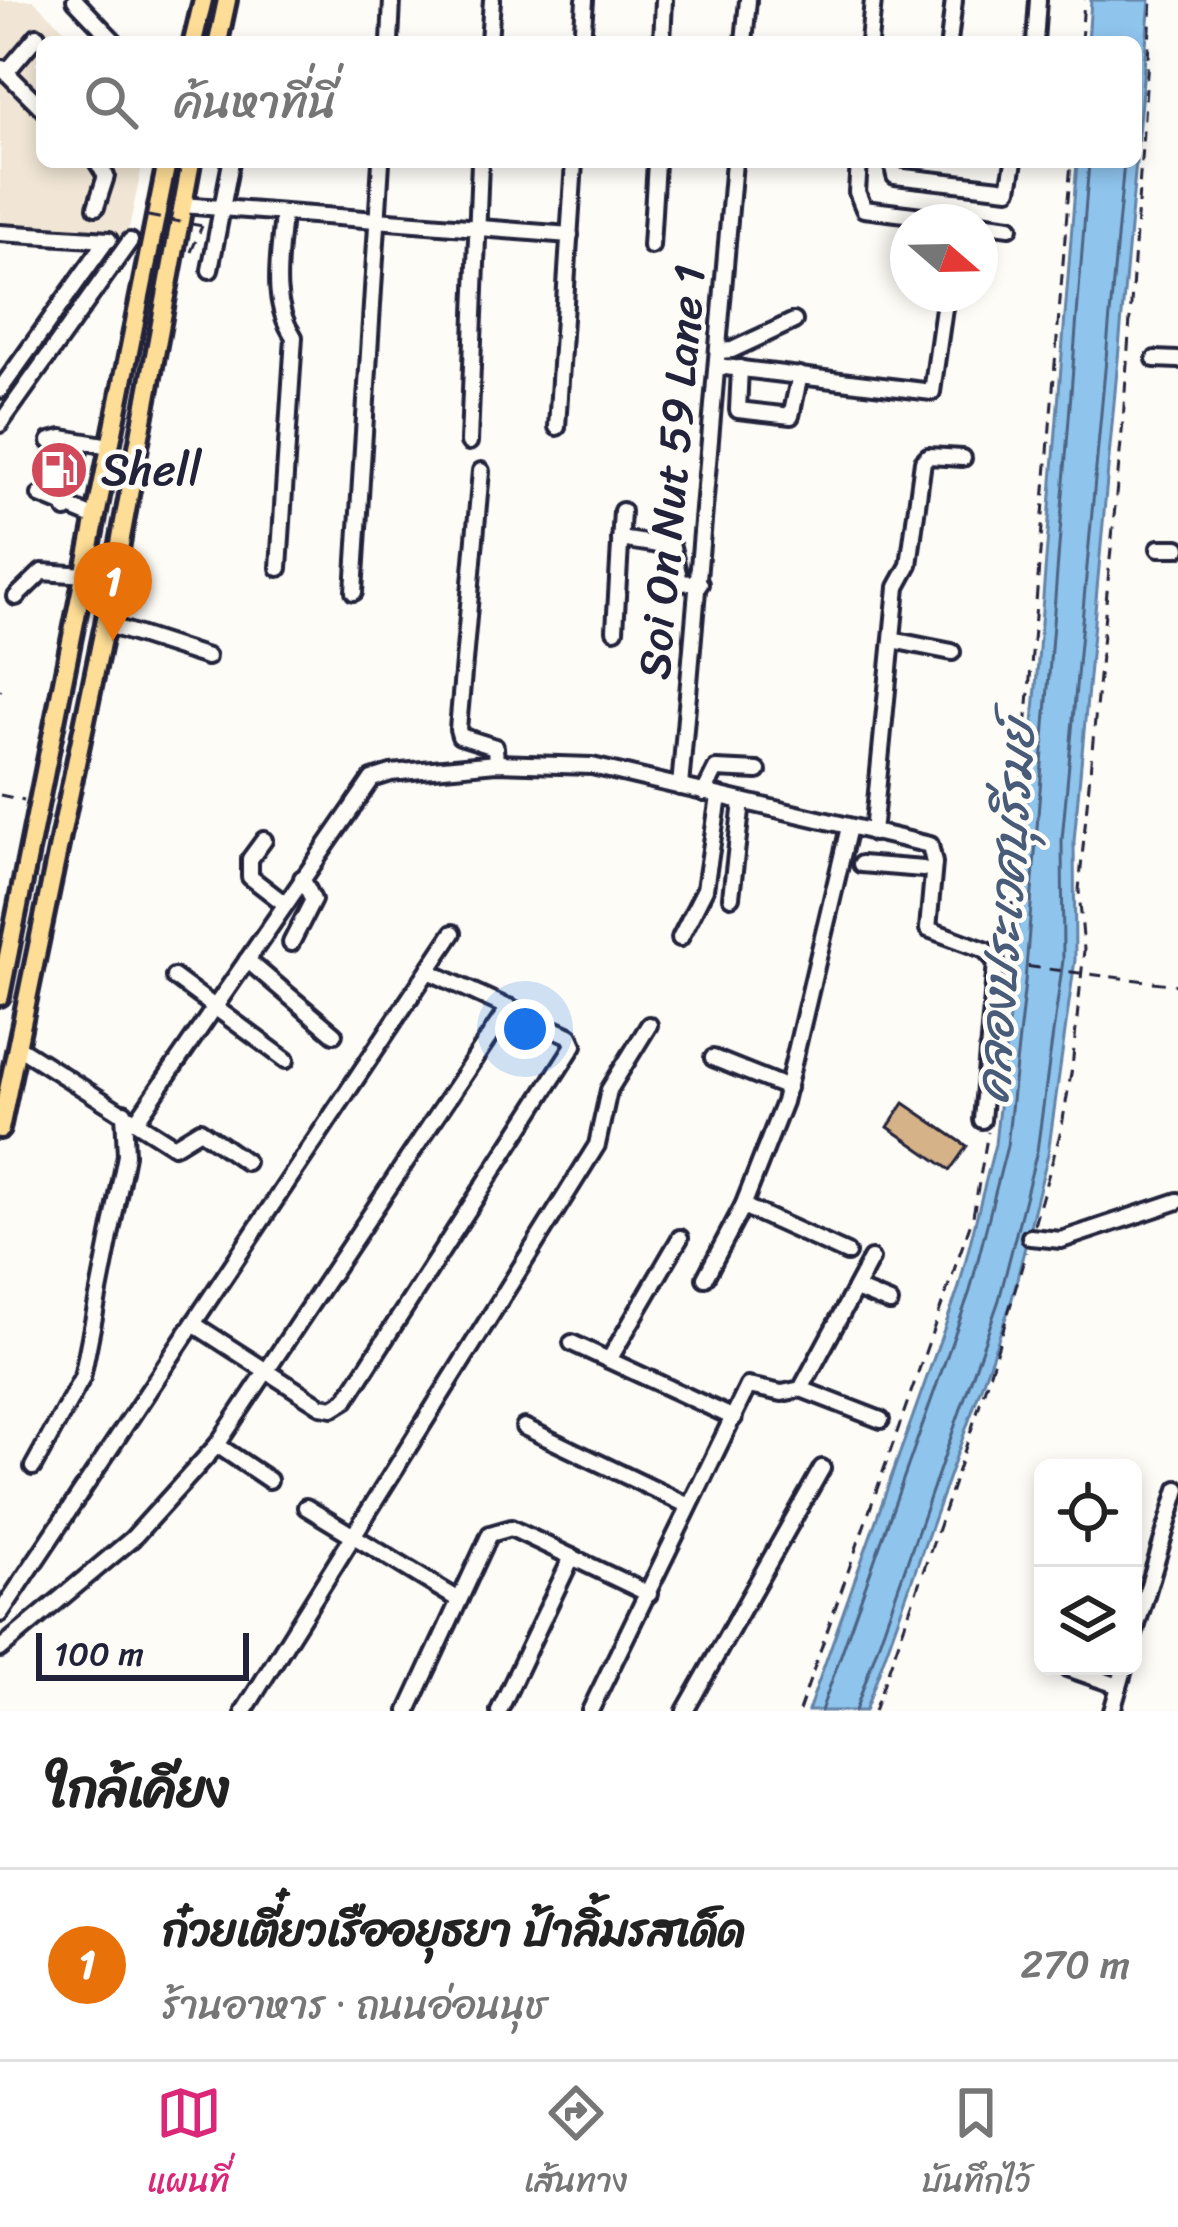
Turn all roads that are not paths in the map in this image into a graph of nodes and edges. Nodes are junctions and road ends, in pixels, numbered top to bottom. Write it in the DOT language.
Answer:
graph roads {
  1 [pos="75,0"];
  2 [pos="203,0"];
  3 [pos="227,0"];
  4 [pos="392,0"];
  5 [pos="492,0"];
  6 [pos="585,0"];
  7 [pos="664,0"];
  8 [pos="748,0"];
  9 [pos="873,0"];
  10 [pos="954,0"];
  11 [pos="1038,0"];
  12 [pos="109,36"];
  13 [pos="194,36"];
  14 [pos="219,36"];
  15 [pos="390,36"];
  16 [pos="489,36"];
  17 [pos="582,36"];
  18 [pos="662,36"];
  19 [pos="745,36"];
  20 [pos="870,36"];
  21 [pos="950,36"];
  22 [pos="1035,36"];
  23 [pos="36,38"];
  24 [pos="1,69"];
  25 [pos="36,102"];
  26 [pos="101,168"];
  27 [pos="166,168"];
  28 [pos="190,168"];
  29 [pos="230,168"];
  30 [pos="380,168"];
  31 [pos="480,168"];
  32 [pos="574,168"];
  33 [pos="656,168"];
  34 [pos="734,168"];
  35 [pos="859,168"];
  36 [pos="894,168"];
  37 [pos="1013,168"];
  38 [pos="182,205"];
  39 [pos="96,207"];
  40 [pos="222,209"];
  41 [pos="890,212"];
  42 [pos="283,213"];
  43 [pos="376,220"];
  44 [pos="998,225"];
  45 [pos="1010,227"];
  46 [pos="476,228"];
  47 [pos="0,233"];
  48 [pos="570,235"];
  49 [pos="106,240"];
  50 [pos="130,242"];
  51 [pos="150,243"];
  52 [pos="651,246"];
  53 [pos="210,270"];
  54 [pos="943,312"];
  55 [pos="794,321"];
  56 [pos="718,358"];
  57 [pos="1155,358"];
  58 [pos="1178,360"];
  59 [pos="740,368"];
  60 [pos="800,375"];
  61 [pos="0,390"];
  62 [pos="0,424"];
  63 [pos="557,427"];
  64 [pos="50,442"];
  65 [pos="81,442"];
  66 [pos="469,442"];
  67 [pos="110,446"];
  68 [pos="964,458"];
  69 [pos="481,471"];
  70 [pos="40,496"];
  71 [pos="66,510"];
  72 [pos="622,511"];
  73 [pos="96,518"];
  74 [pos="620,539"];
  75 [pos="1159,548"];
  76 [pos="1178,548"];
  77 [pos="279,568"];
  78 [pos="86,575"];
  79 [pos="700,584"];
  80 [pos="354,592"];
  81 [pos="16,597"];
  82 [pos="105,624"];
  83 [pos="614,630"];
  84 [pos="892,640"];
  85 [pos="952,652"];
  86 [pos="207,657"];
  87 [pos="496,764"];
  88 [pos="758,771"];
  89 [pos="680,788"];
  90 [pos="711,795"];
  91 [pos="742,802"];
  92 [pos="849,827"];
  93 [pos="873,833"];
  94 [pos="896,838"];
  95 [pos="264,840"];
  96 [pos="862,864"];
  97 [pos="890,866"];
  98 [pos="923,869"];
  99 [pos="302,878"];
  100 [pos="731,897"];
  101 [pos="285,904"];
  102 [pos="453,933"];
  103 [pos="680,938"];
  104 [pos="291,943"];
  105 [pos="9,953"];
  106 [pos="36,959"];
  107 [pos="247,960"];
  108 [pos="430,972"];
  109 [pos="174,977"];
  110 [pos="0,996"];
  111 [pos="216,1006"];
  112 [pos="508,1007"];
  113 [pos="649,1025"];
  114 [pos="334,1034"];
  115 [pos="18,1047"];
  116 [pos="713,1058"];
  117 [pos="286,1060"];
  118 [pos="786,1093"];
  119 [pos="130,1116"];
  120 [pos="982,1120"];
  121 [pos="0,1129"];
  122 [pos="246,1162"];
  123 [pos="1178,1201"];
  124 [pos="743,1206"];
  125 [pos="1030,1237"];
  126 [pos="680,1238"];
  127 [pos="847,1253"];
  128 [pos="871,1259"];
  129 [pos="705,1279"];
  130 [pos="856,1289"];
  131 [pos="890,1304"];
  132 [pos="194,1325"];
  133 [pos="572,1343"];
  134 [pos="609,1360"];
  135 [pos="266,1372"];
  136 [pos="801,1389"];
  137 [pos="734,1418"];
  138 [pos="881,1420"];
  139 [pos="524,1426"];
  140 [pos="217,1445"];
  141 [pos="33,1467"];
  142 [pos="822,1468"];
  143 [pos="269,1480"];
  144 [pos="1178,1489"];
  145 [pos="689,1506"];
  146 [pos="305,1507"];
  147 [pos="351,1534"];
  148 [pos="1170,1535"];
  149 [pos="572,1557"];
  150 [pos="649,1594"];
  151 [pos="459,1600"];
  152 [pos="1142,1612"];
  153 [pos="0,1614"];
  154 [pos="0,1649"];
  155 [pos="1087,1675"];
  156 [pos="1122,1675"];
  157 [pos="1119,1686"];
  158 [pos="244,1711"];
  159 [pos="408,1711"];
  160 [pos="499,1711"];
  161 [pos="590,1711"];
  162 [pos="685,1711"];
  163 [pos="1112,1711"];
  1 -- 12 [label="street"];
  2 -- 13 [label="main road"];
  3 -- 14 [label="main road"];
  4 -- 15 [label="street"];
  5 -- 16 [label="street"];
  6 -- 17 [label="street"];
  7 -- 18 [label="street"];
  8 -- 19 [label="street"];
  9 -- 20 [label="street"];
  10 -- 21 [label="street"];
  11 -- 22 [label="street"];
  23 -- 24 [label="street"];
  24 -- 25 [label="street"];
  26 -- 39 [label="street"];
  27 -- 51 [label="main road"];
  28 -- 38 [label="main road"];
  29 -- 40 [label="street"];
  30 -- 43 [label="street"];
  31 -- 46 [label="street"];
  32 -- 48 [label="street"];
  33 -- 52 [label="street"];
  34 -- 56 [label="street, Soi On Nut 59 Lane 1"];
  35 -- 41 [label="street"];
  36 -- 37 [label="street"];
  38 -- 40 [label="street"];
  38 -- 82 [label="main road"];
  40 -- 42 [label="street"];
  40 -- 53 [label="street"];
  42 -- 43 [label="street"];
  42 -- 77 [label="street"];
  43 -- 46 [label="street"];
  43 -- 80 [label="street"];
  44 -- 45 [label="street"];
  46 -- 48 [label="street"];
  46 -- 66 [label="street"];
  47 -- 49 [label="street"];
  48 -- 63 [label="street"];
  49 -- 50 [label="street"];
  49 -- 61 [label="street"];
  50 -- 51 [label="street"];
  50 -- 62 [label="street"];
  51 -- 67 [label="main road"];
  54 -- 60 [label="street"];
  55 -- 56 [label="street"];
  56 -- 59 [label="street"];
  56 -- 79 [label="street, Soi On Nut 59 Lane 1"];
  57 -- 58 [label="street"];
  59 -- 60 [label="street"];
  59 -- 60 [label="street"];
  64 -- 65 [label="street"];
  65 -- 67 [label="street"];
  65 -- 71 [label="street"];
  67 -- 73 [label="main road"];
  68 -- 84 [label="street"];
  69 -- 87 [label="street"];
  70 -- 71 [label="street"];
  71 -- 73 [label="street"];
  72 -- 74 [label="street"];
  73 -- 78 [label="main road"];
  74 -- 79 [label="street"];
  74 -- 83 [label="street"];
  75 -- 76 [label="street"];
  78 -- 81 [label="street"];
  78 -- 105 [label="main road"];
  79 -- 89 [label="street, Soi On Nut 59 Lane 1"];
  82 -- 86 [label="street"];
  82 -- 106 [label="main road"];
  84 -- 85 [label="street"];
  84 -- 93 [label="street"];
  87 -- 89 [label="street"];
  87 -- 99 [label="street"];
  88 -- 90 [label="street"];
  89 -- 90 [label="street"];
  90 -- 91 [label="street"];
  90 -- 103 [label="street"];
  91 -- 92 [label="street"];
  91 -- 100 [label="street"];
  92 -- 93 [label="street"];
  92 -- 118 [label="street"];
  93 -- 94 [label="street"];
  94 -- 97 [label="street"];
  94 -- 120 [label="street"];
  95 -- 101 [label="street"];
  96 -- 97 [label="street"];
  97 -- 98 [label="street"];
  99 -- 101 [label="street"];
  99 -- 104 [label="street"];
  101 -- 107 [label="street"];
  102 -- 108 [label="street"];
  105 -- 106 [label="main road"];
  105 -- 110 [label="main road"];
  106 -- 115 [label="main road"];
  107 -- 111 [label="street"];
  107 -- 114 [label="street"];
  108 -- 112 [label="street"];
  108 -- 132 [label="street"];
  109 -- 111 [label="street"];
  111 -- 117 [label="street"];
  111 -- 119 [label="street"];
  112 -- 135 [label="street"];
  112 -- 135 [label="street"];
  113 -- 147 [label="street"];
  115 -- 119 [label="street"];
  115 -- 121 [label="main road"];
  116 -- 118 [label="street"];
  118 -- 124 [label="street"];
  119 -- 122 [label="street"];
  119 -- 141 [label="street"];
  123 -- 125 [label="street"];
  124 -- 127 [label="street"];
  124 -- 129 [label="street"];
  126 -- 134 [label="street"];
  128 -- 130 [label="street"];
  130 -- 131 [label="street"];
  130 -- 136 [label="street"];
  132 -- 135 [label="street"];
  132 -- 153 [label="street"];
  133 -- 134 [label="street"];
  134 -- 137 [label="street"];
  135 -- 140 [label="street"];
  136 -- 137 [label="street"];
  136 -- 138 [label="street"];
  137 -- 145 [label="street"];
  139 -- 145 [label="street"];
  140 -- 143 [label="street"];
  140 -- 154 [label="street"];
  142 -- 162 [label="street"];
  144 -- 148 [label="street"];
  145 -- 150 [label="street"];
  146 -- 147 [label="street"];
  147 -- 151 [label="street"];
  147 -- 158 [label="street"];
  148 -- 152 [label="street"];
  149 -- 150 [label="street"];
  149 -- 151 [label="street"];
  149 -- 160 [label="street"];
  150 -- 161 [label="street"];
  151 -- 159 [label="street"];
  155 -- 157 [label="street"];
  156 -- 157 [label="street"];
  157 -- 163 [label="street"];
}
